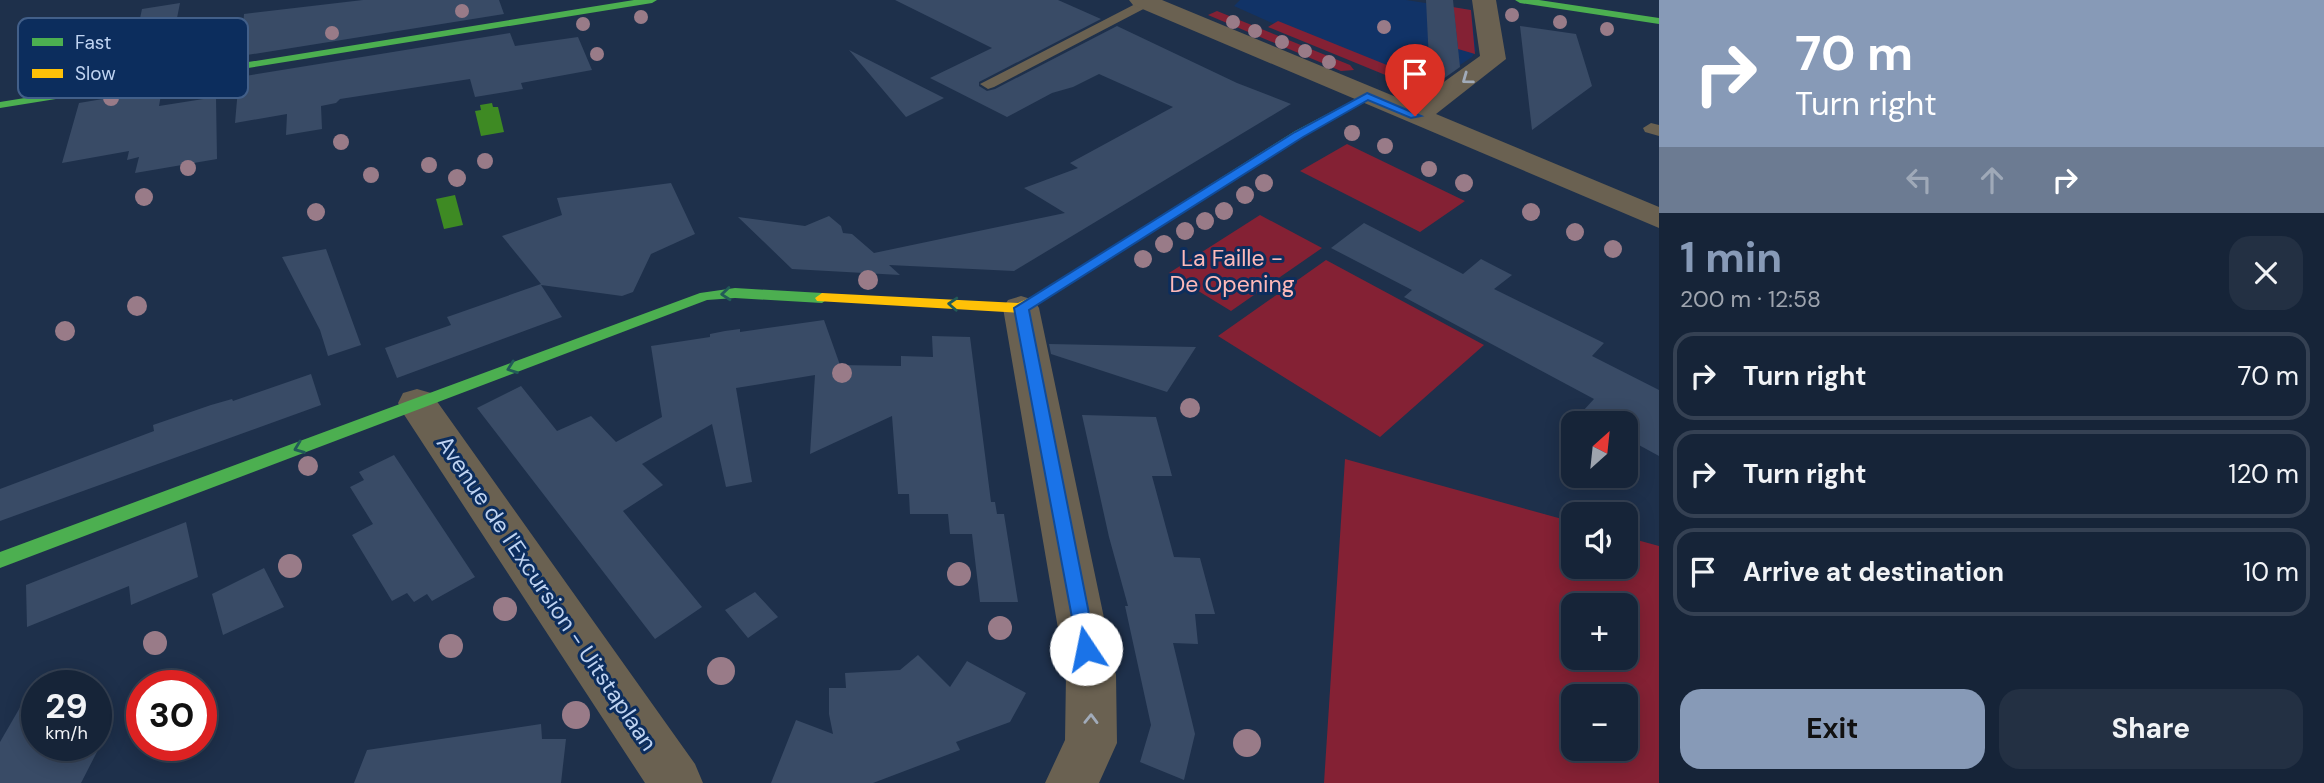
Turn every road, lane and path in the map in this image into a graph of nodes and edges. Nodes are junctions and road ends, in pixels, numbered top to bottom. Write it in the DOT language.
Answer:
graph roads {
  1 [pos="652,0"];
  2 [pos="1484,0"];
  3 [pos="1520,0"];
  4 [pos="1145,1"];
  5 [pos="1659,20"];
  6 [pos="248,65"];
  7 [pos="988,84"];
  8 [pos="1367,96"];
  9 [pos="43,98"];
  10 [pos="0,105"];
  11 [pos="1415,116"];
  12 [pos="1659,218"];
  13 [pos="1021,308"];
  14 [pos="418,403"];
  15 [pos="0,560"];
  16 [pos="676,783"];
  17 [pos="1072,783"];
  1 -- 6 [label="street"];
  2 -- 11 [label="street, one-way"];
  3 -- 5 [label="street"];
  4 -- 7 [label="lane"];
  4 -- 8 [label="street"];
  8 -- 11 [label="street"];
  8 -- 13 [label="street"];
  9 -- 10 [label="street"];
  11 -- 12 [label="street"];
  13 -- 14 [label="street, one-way"];
  17 -- 13 [label="street, one-way"];
  14 -- 15 [label="street, one-way"];
  14 -- 16 [label="street, Avenue de l'Excursion - Uitstaplaan"];
}
